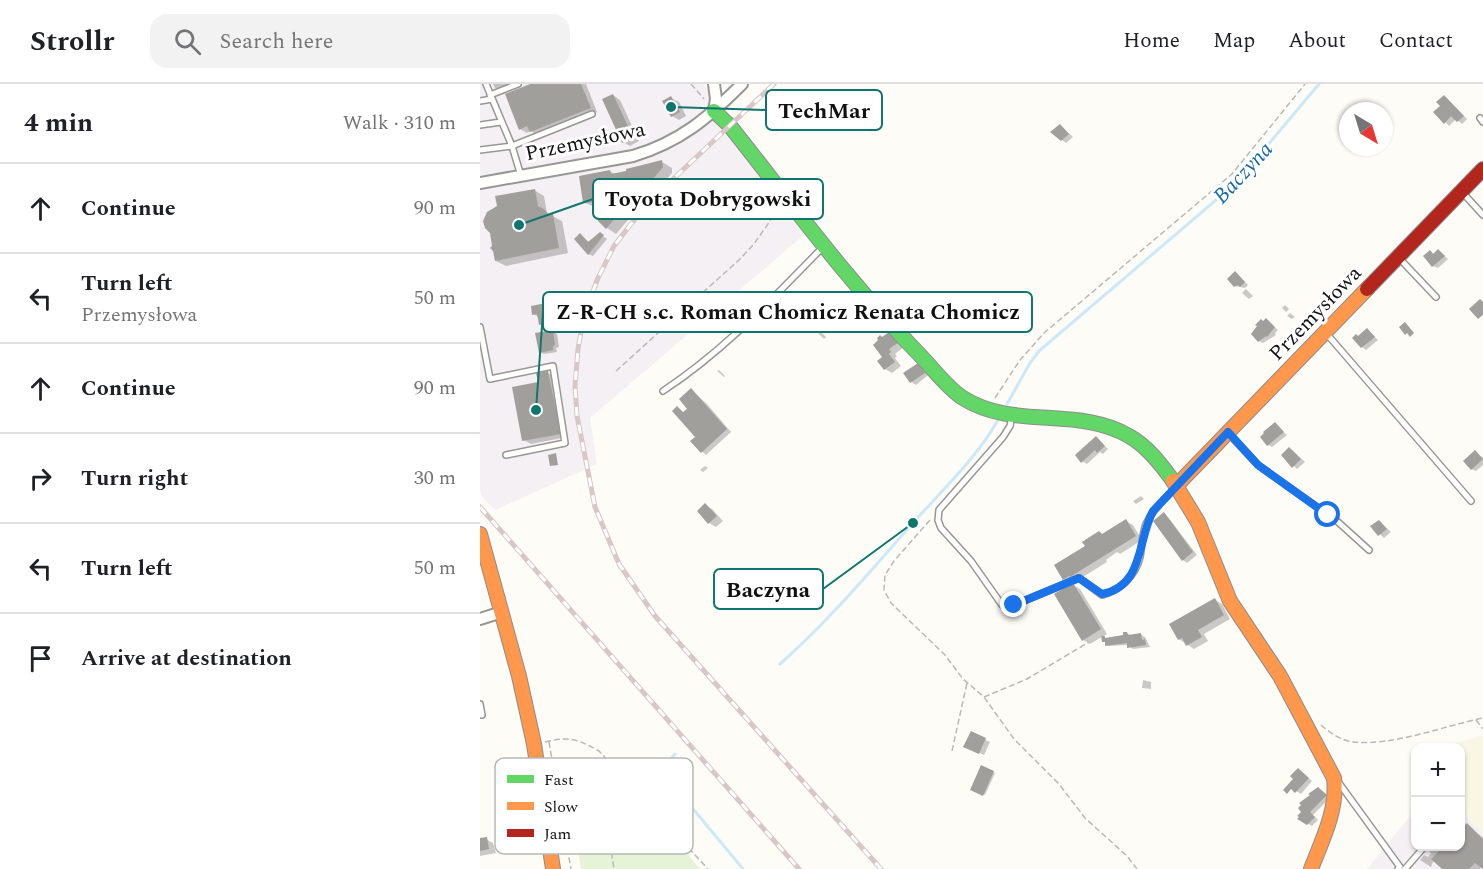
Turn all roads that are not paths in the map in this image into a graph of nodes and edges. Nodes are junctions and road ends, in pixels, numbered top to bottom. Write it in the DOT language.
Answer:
graph roads {
  1 [pos="486,84"];
  2 [pos="518,84"];
  3 [pos="714,84"];
  4 [pos="742,84"];
  5 [pos="491,97"];
  6 [pos="480,101"];
  7 [pos="714,111"];
  8 [pos="592,114"];
  9 [pos="501,122"];
  10 [pos="480,125"];
  11 [pos="512,146"];
  12 [pos="480,150"];
  13 [pos="1483,169"];
  14 [pos="521,176"];
  15 [pos="480,183"];
  16 [pos="1461,191"];
  17 [pos="1483,215"];
  18 [pos="825,245"];
  19 [pos="1398,257"];
  20 [pos="1436,297"];
  21 [pos="480,327"];
  22 [pos="1325,332"];
  23 [pos="663,391"];
  24 [pos="1012,415"];
  25 [pos="1228,432"];
  26 [pos="506,455"];
  27 [pos="1176,486"];
  28 [pos="1471,501"];
  29 [pos="480,534"];
  30 [pos="1369,550"];
  31 [pos="502,612"];
  32 [pos="480,619"];
  33 [pos="480,704"];
  34 [pos="482,715"];
  35 [pos="536,758"];
  36 [pos="1334,777"];
  37 [pos="1420,851"];
  38 [pos="552,854"];
  39 [pos="1401,868"];
  40 [pos="554,869"];
  41 [pos="1311,869"];
  1 -- 5 [label="lane"];
  2 -- 5 [label="lane"];
  3 -- 7 [label="street"];
  4 -- 7 [label="street, Przemysłowa"];
  5 -- 6 [label="lane"];
  5 -- 9 [label="lane"];
  7 -- 14 [label="street, Przemysłowa"];
  7 -- 18 [label="street"];
  8 -- 11 [label="lane"];
  9 -- 10 [label="lane"];
  9 -- 11 [label="lane"];
  11 -- 12 [label="lane"];
  11 -- 14 [label="lane"];
  13 -- 16 [label="street, Przemysłowa"];
  14 -- 15 [label="street, Przemysłowa"];
  16 -- 17 [label="lane"];
  16 -- 19 [label="street, Przemysłowa"];
  18 -- 23 [label="lane"];
  18 -- 24 [label="street"];
  19 -- 20 [label="lane"];
  19 -- 22 [label="street, Przemysłowa"];
  21 -- 26 [label="lane"];
  22 -- 25 [label="street, Przemysłowa"];
  22 -- 28 [label="lane"];
  24 -- 27 [label="street"];
  24 -- 27 [label="lane"];
  25 -- 27 [label="street, Przemysłowa"];
  25 -- 30 [label="lane"];
  27 -- 36 [label="street"];
  29 -- 31 [label="street"];
  31 -- 32 [label="street"];
  31 -- 35 [label="street"];
  33 -- 34 [label="lane"];
  36 -- 39 [label="lane"];
  36 -- 41 [label="street"];
  37 -- 39 [label="lane"];
  38 -- 40 [label="street"];
}
